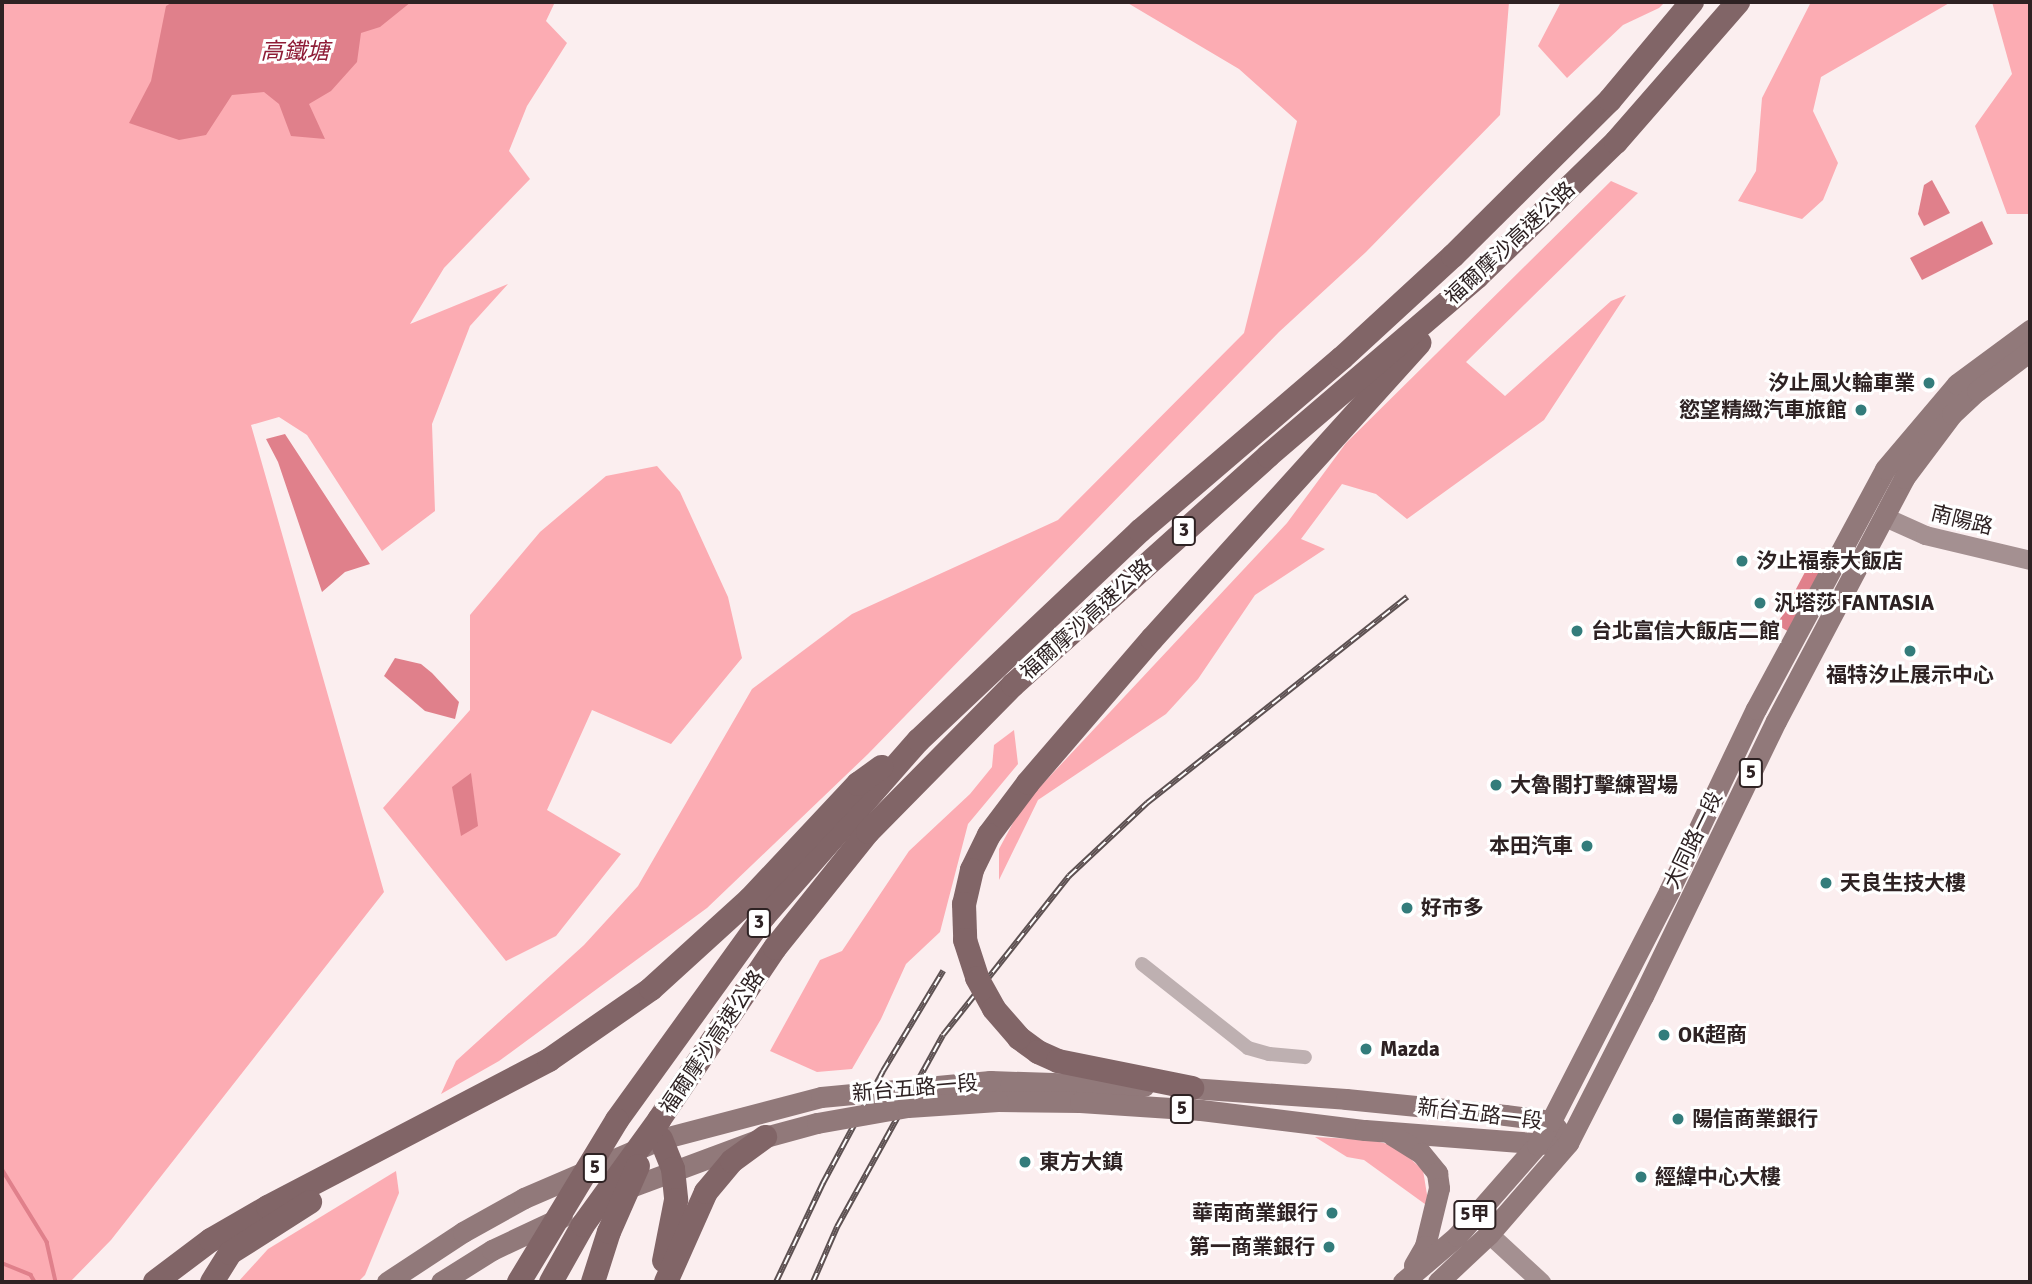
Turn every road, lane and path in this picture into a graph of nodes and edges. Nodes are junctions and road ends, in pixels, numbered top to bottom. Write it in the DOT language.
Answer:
graph roads {
  1 [pos="1692,2"];
  2 [pos="1738,2"];
  3 [pos="1477,277"];
  4 [pos="2030,330"];
  5 [pos="2030,351"];
  6 [pos="1863,508"];
  7 [pos="1885,517"];
  8 [pos="2030,560"];
  9 [pos="919,740"];
  10 [pos="1142,964"];
  11 [pos="1305,1057"];
  12 [pos="499,1088"];
  13 [pos="1192,1088"];
  14 [pos="994,1091"];
  15 [pos="1552,1121"];
  16 [pos="660,1129"];
  17 [pos="1388,1132"];
  18 [pos="765,1136"];
  19 [pos="1568,1143"];
  20 [pos="1537,1144"];
  21 [pos="673,1169"];
  22 [pos="1489,1234"];
  23 [pos="162,1276"];
  24 [pos="1404,1281"];
  25 [pos="212,1282"];
  26 [pos="387,1282"];
  27 [pos="441,1282"];
  28 [pos="519,1282"];
  29 [pos="551,1282"];
  30 [pos="593,1282"];
  31 [pos="659,1282"];
  32 [pos="666,1282"];
  33 [pos="1438,1282"];
  34 [pos="1541,1282"];
  1 -- 9 [label="highway, 福爾摩沙高速公路 / 3"];
  2 -- 3 [label="highway, 福爾摩沙高速公路 / 3"];
  3 -- 13 [label="highway, bridge"];
  3 -- 16 [label="highway, 福爾摩沙高速公路 / 3"];
  4 -- 6 [label="main road, 大同路一段 / 5"];
  5 -- 7 [label="main road, 大同路一段 / 5"];
  6 -- 7 [label="street"];
  6 -- 15 [label="main road, 大同路一段 / 5"];
  7 -- 8 [label="street, 南陽路"];
  7 -- 19 [label="main road, 大同路一段 / 5"];
  9 -- 12 [label="highway"];
  9 -- 28 [label="highway, 福爾摩沙高速公路 / 3, bridge"];
  10 -- 11 [label="street"];
  12 -- 23 [label="highway"];
  12 -- 25 [label="highway"];
  13 -- 14 [label="main road, 新台五路一段 / 5"];
  13 -- 15 [label="main road, 新台五路一段 / 5"];
  14 -- 16 [label="main road, 新台五路一段 / 5, bridge"];
  14 -- 17 [label="main road, 新台五路一段 / 5"];
  14 -- 18 [label="main road, 新台五路一段 / 5, bridge"];
  15 -- 19 [label="main road, 新台五路一段"];
  15 -- 20 [label="main road, 大同路一段 / 5甲"];
  16 -- 21 [label="highway"];
  16 -- 26 [label="main road, 新台五路一段 / 5"];
  16 -- 29 [label="highway, 福爾摩沙高速公路 / 3, bridge"];
  16 -- 30 [label="highway, bridge"];
  17 -- 20 [label="main road, 新台五路一段 / 5"];
  17 -- 24 [label="main road"];
  18 -- 21 [label="main road, 新台五路一段 / 5"];
  18 -- 32 [label="highway"];
  19 -- 20 [label="main road, 新台五路一段 / 5"];
  19 -- 22 [label="main road, 大同路一段 / 5甲"];
  20 -- 24 [label="main road, 大同路一段 / 5甲"];
  21 -- 27 [label="main road, 新台五路一段 / 5"];
  21 -- 31 [label="highway"];
  22 -- 33 [label="main road, 大同路一段 / 5甲"];
  22 -- 34 [label="street"];
}
